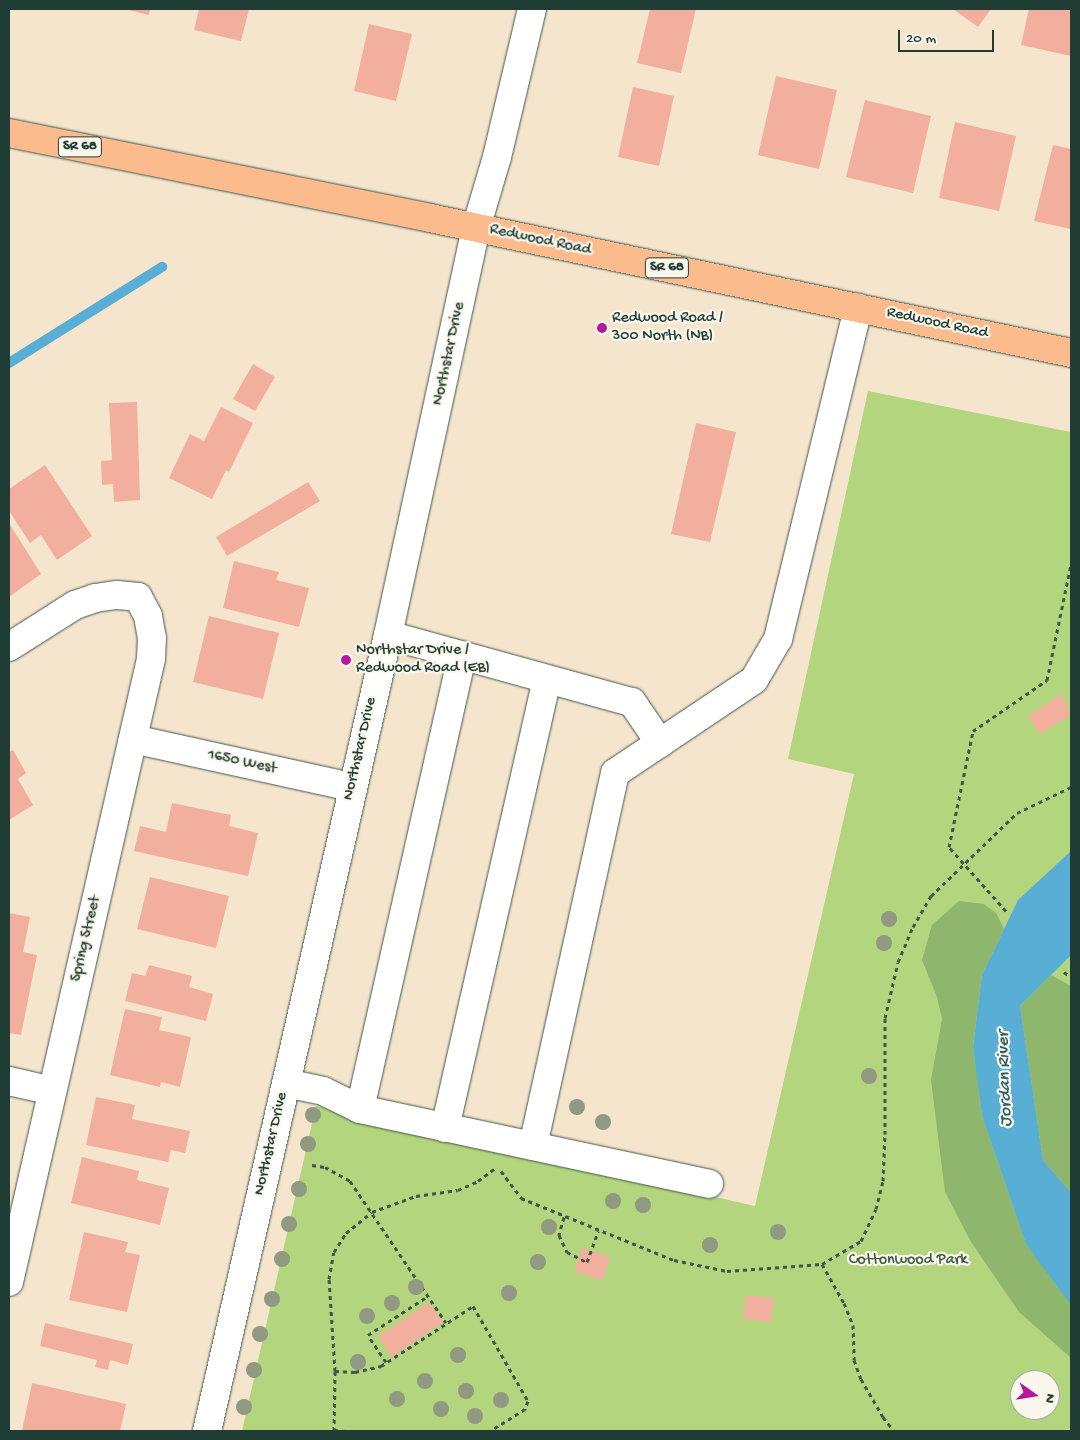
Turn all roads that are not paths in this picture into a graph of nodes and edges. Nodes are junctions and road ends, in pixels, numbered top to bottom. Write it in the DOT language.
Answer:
graph roads {
  1 [pos="532,9"];
  2 [pos="9,133"];
  3 [pos="476,228"];
  4 [pos="858,308"];
  5 [pos="1071,353"];
  6 [pos="388,635"];
  7 [pos="9,647"];
  8 [pos="462,655"];
  9 [pos="547,679"];
  10 [pos="133,739"];
  11 [pos="660,743"];
  12 [pos="352,787"];
  13 [pos="9,1081"];
  14 [pos="286,1083"];
  15 [pos="52,1091"];
  16 [pos="360,1109"];
  17 [pos="446,1128"];
  18 [pos="533,1146"];
  19 [pos="709,1184"];
  20 [pos="9,1282"];
  21 [pos="206,1431"];
  1 -- 3 [label="street, Northstar Drive"];
  2 -- 3 [label="main road, Redwood Road / SR 68"];
  3 -- 4 [label="main road, Redwood Road / SR 68"];
  3 -- 6 [label="street, Northstar Drive"];
  4 -- 5 [label="main road, Redwood Road / SR 68"];
  4 -- 11 [label="street"];
  6 -- 8 [label="street"];
  6 -- 12 [label="street, Northstar Drive"];
  7 -- 10 [label="street, Spring Street"];
  8 -- 9 [label="street"];
  8 -- 16 [label="street"];
  9 -- 11 [label="street"];
  9 -- 17 [label="street"];
  10 -- 12 [label="street, 1650 West"];
  10 -- 15 [label="street, Spring Street"];
  11 -- 18 [label="street"];
  12 -- 14 [label="street, Northstar Drive"];
  13 -- 15 [label="street"];
  14 -- 16 [label="street"];
  14 -- 21 [label="street, Northstar Drive"];
  15 -- 20 [label="street, Spring Street"];
  16 -- 17 [label="street"];
  17 -- 18 [label="street"];
  18 -- 19 [label="street"];
}
